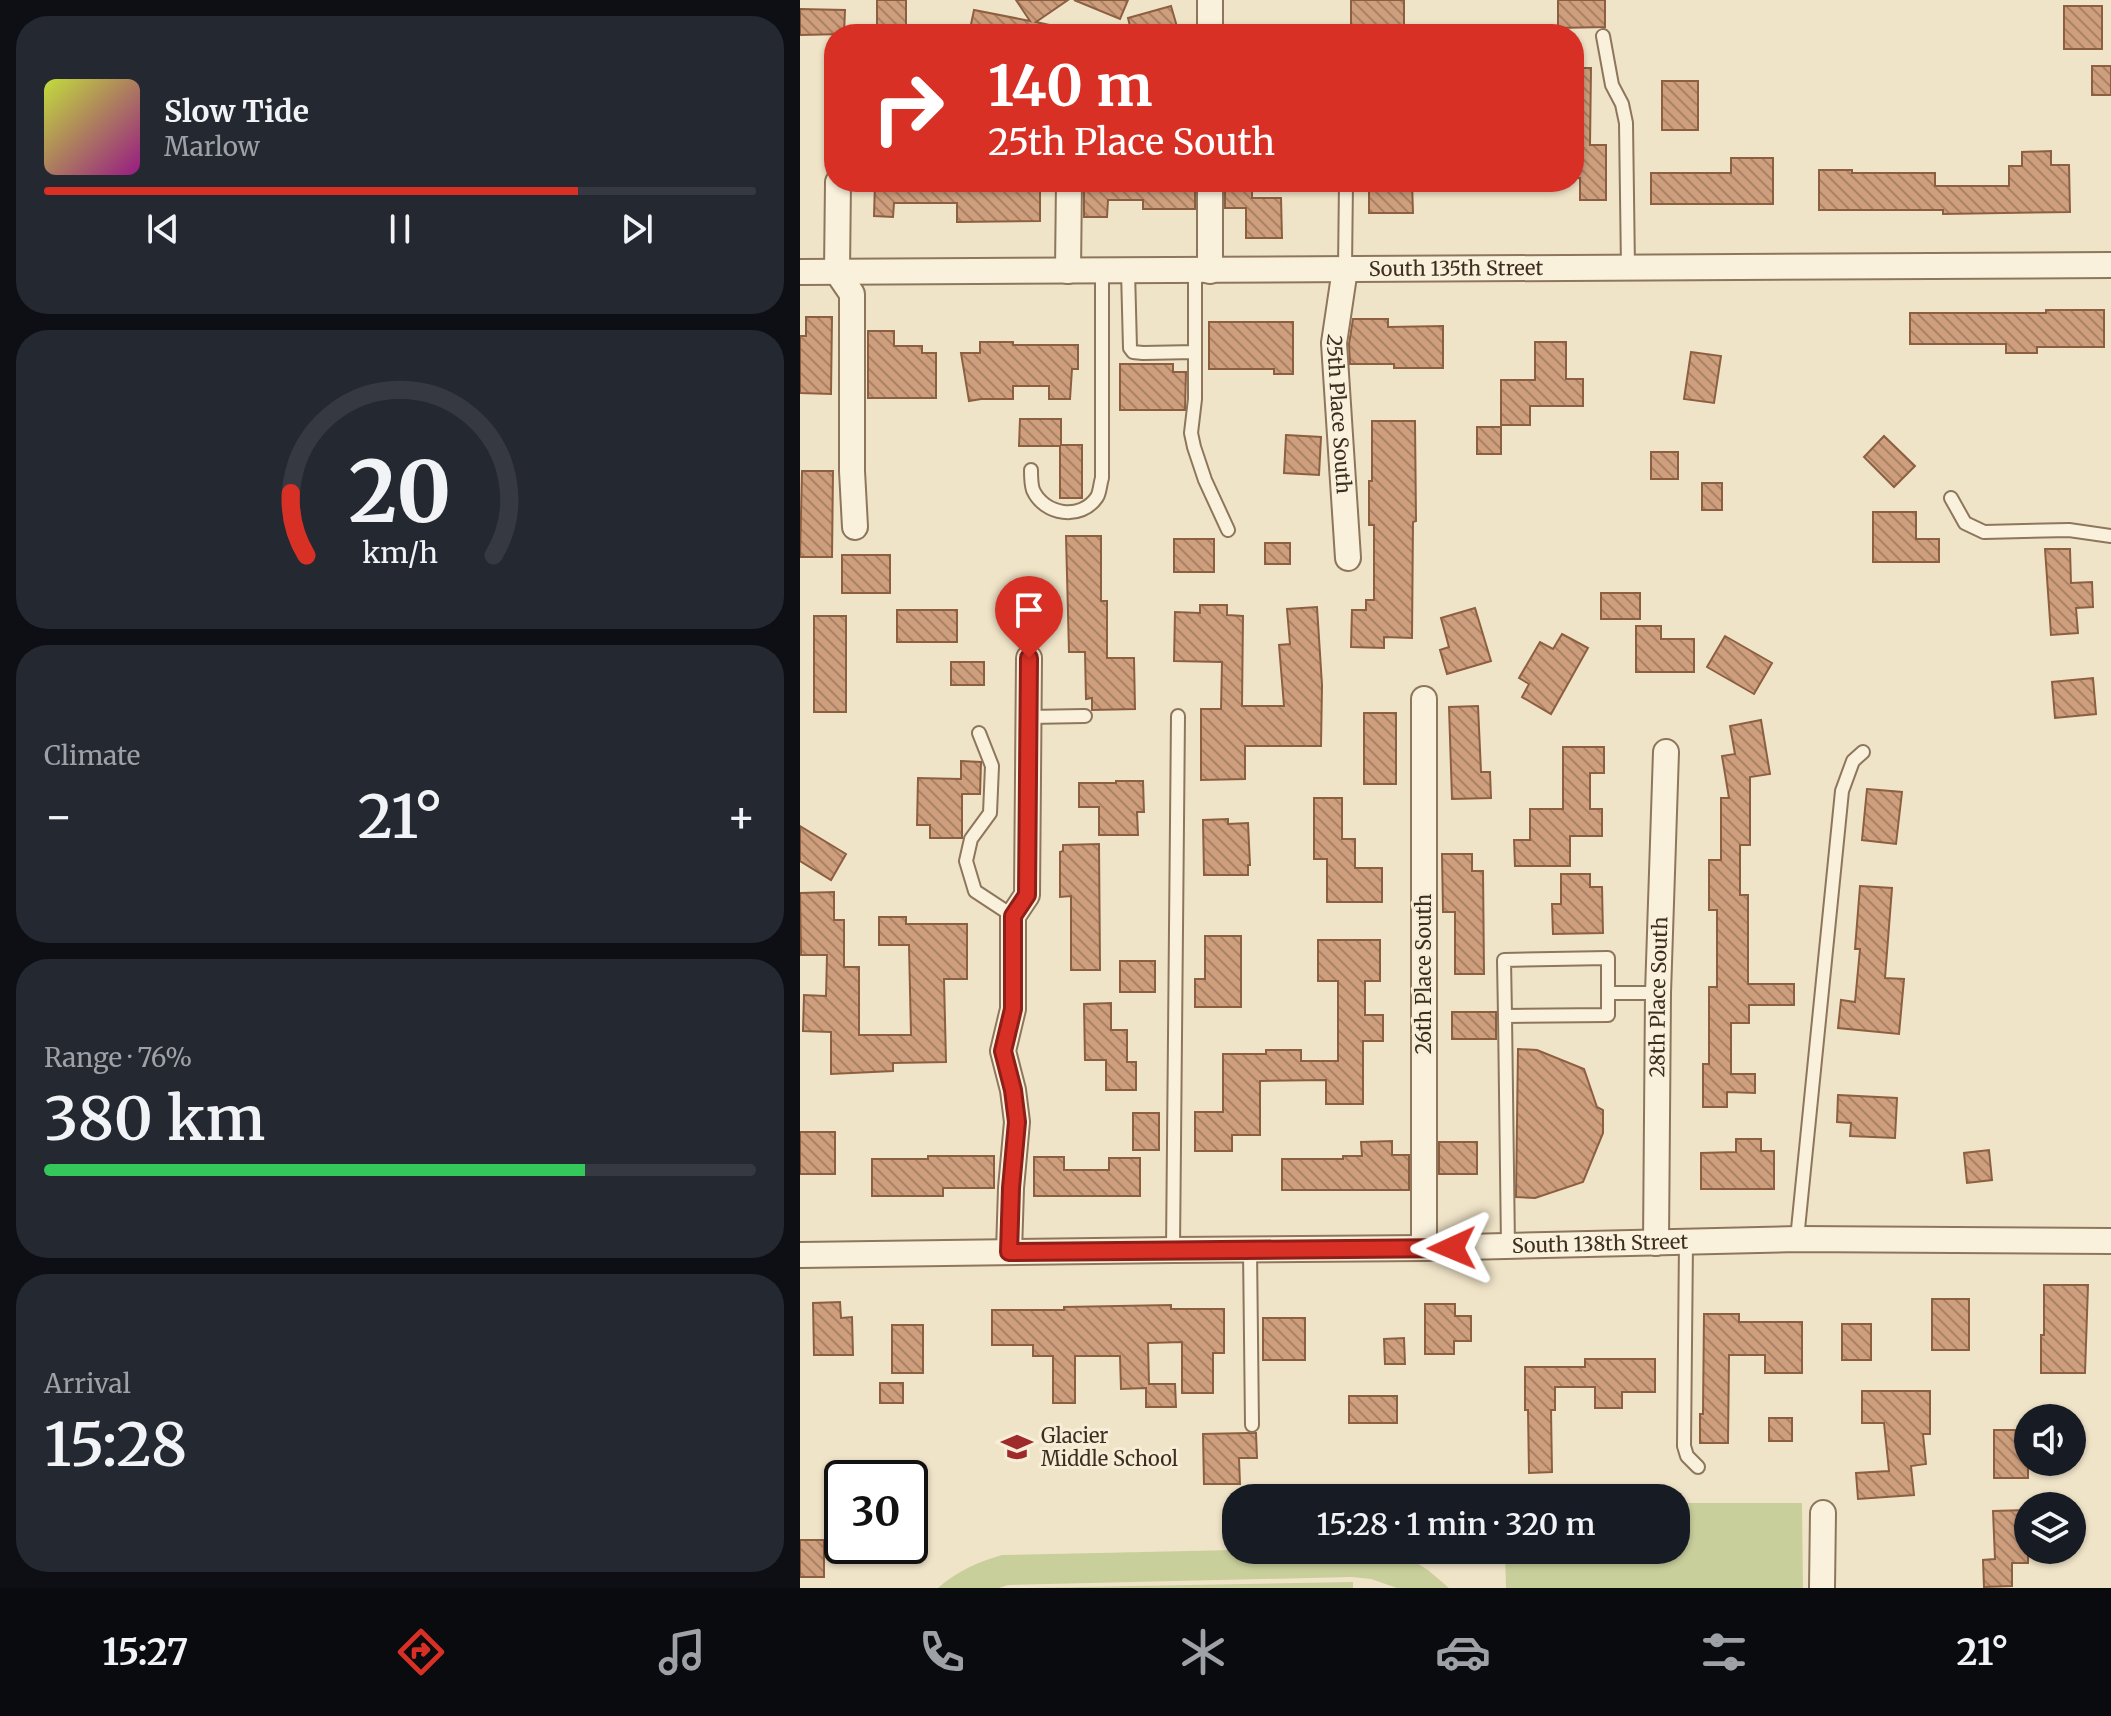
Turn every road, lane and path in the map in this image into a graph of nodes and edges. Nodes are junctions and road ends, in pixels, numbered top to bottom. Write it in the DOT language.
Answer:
graph roads {
  1 [pos="1210,0"];
  2 [pos="1210,24"];
  3 [pos="1603,36"];
  4 [pos="838,192"];
  5 [pos="1069,192"];
  6 [pos="1209,192"];
  7 [pos="1346,192"];
  8 [pos="2111,265"];
  9 [pos="1628,268"];
  10 [pos="1345,269"];
  11 [pos="1068,271"];
  12 [pos="1102,271"];
  13 [pos="1128,271"];
  14 [pos="1203,271"];
  15 [pos="800,272"];
  16 [pos="837,272"];
  17 [pos="1195,352"];
  18 [pos="1031,470"];
  19 [pos="1951,498"];
  20 [pos="855,527"];
  21 [pos="1228,530"];
  22 [pos="2111,536"];
  23 [pos="1348,558"];
  24 [pos="1029,658"];
  25 [pos="1424,699"];
  26 [pos="1085,716"];
  27 [pos="1178,716"];
  28 [pos="1029,717"];
  29 [pos="979,733"];
  30 [pos="1666,752"];
  31 [pos="1863,752"];
  32 [pos="1013,916"];
  33 [pos="1608,993"];
  34 [pos="1658,993"];
  35 [pos="1505,1016"];
  36 [pos="1797,1239"];
  37 [pos="2111,1241"];
  38 [pos="1686,1242"];
  39 [pos="1656,1243"];
  40 [pos="1508,1247"];
  41 [pos="1424,1248"];
  42 [pos="1250,1249"];
  43 [pos="1173,1250"];
  44 [pos="1009,1252"];
  45 [pos="800,1255"];
  46 [pos="1252,1425"];
  47 [pos="1698,1467"];
  48 [pos="1823,1513"];
  49 [pos="1822,1588"];
  1 -- 2 [label="street"];
  3 -- 9 [label="lane"];
  4 -- 16 [label="street"];
  5 -- 11 [label="street"];
  6 -- 14 [label="street"];
  7 -- 10 [label="lane"];
  8 -- 9 [label="street, South 135th Street"];
  9 -- 10 [label="street, South 135th Street"];
  10 -- 14 [label="street, South 135th Street"];
  10 -- 23 [label="street, 25th Place South"];
  11 -- 12 [label="street, South 135th Street"];
  11 -- 16 [label="street, South 135th Street"];
  12 -- 13 [label="street, South 135th Street"];
  12 -- 18 [label="lane"];
  13 -- 14 [label="street, South 135th Street"];
  13 -- 17 [label="lane"];
  14 -- 17 [label="lane"];
  15 -- 16 [label="street, South 135th Street"];
  16 -- 20 [label="street"];
  17 -- 21 [label="lane"];
  19 -- 22 [label="lane"];
  24 -- 28 [label="street"];
  25 -- 41 [label="street, 26th Place South"];
  26 -- 28 [label="lane"];
  27 -- 43 [label="lane"];
  28 -- 32 [label="street"];
  29 -- 32 [label="lane"];
  30 -- 34 [label="street, 28th Place South"];
  31 -- 36 [label="lane"];
  32 -- 44 [label="street"];
  33 -- 34 [label="lane"];
  33 -- 35 [label="lane"];
  33 -- 35 [label="lane"];
  34 -- 39 [label="street, 28th Place South"];
  35 -- 40 [label="lane"];
  36 -- 37 [label="street, South 138th Street"];
  36 -- 38 [label="street, South 138th Street"];
  38 -- 39 [label="street, South 138th Street"];
  38 -- 47 [label="lane"];
  39 -- 40 [label="street, South 138th Street"];
  40 -- 41 [label="street, South 138th Street"];
  41 -- 42 [label="street, South 138th Street"];
  42 -- 43 [label="street, South 138th Street"];
  42 -- 46 [label="lane"];
  43 -- 44 [label="street, South 138th Street"];
  44 -- 45 [label="street, South 138th Street"];
  48 -- 49 [label="street"];
}
